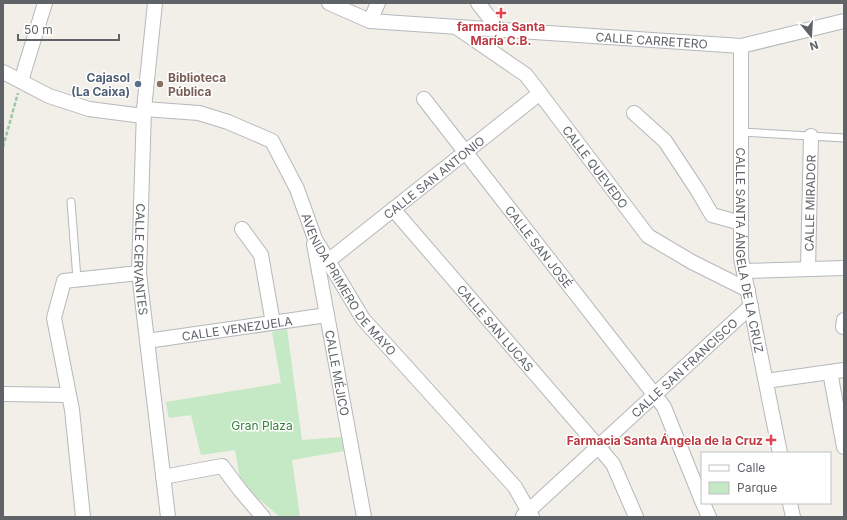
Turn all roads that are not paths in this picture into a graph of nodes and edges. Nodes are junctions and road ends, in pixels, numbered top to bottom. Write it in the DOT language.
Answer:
graph roads {
  1 [pos="45,3"];
  2 [pos="155,3"];
  3 [pos="329,3"];
  4 [pos="378,3"];
  5 [pos="478,3"];
  6 [pos="844,20"];
  7 [pos="370,22"];
  8 [pos="455,27"];
  9 [pos="499,30"];
  10 [pos="741,46"];
  11 [pos="3,72"];
  12 [pos="21,81"];
  13 [pos="540,93"];
  14 [pos="424,99"];
  15 [pos="143,112"];
  16 [pos="634,113"];
  17 [pos="741,132"];
  18 [pos="812,136"];
  19 [pos="844,138"];
  20 [pos="465,152"];
  21 [pos="71,202"];
  22 [pos="393,209"];
  23 [pos="741,223"];
  24 [pos="242,229"];
  25 [pos="312,229"];
  26 [pos="328,261"];
  27 [pos="844,268"];
  28 [pos="808,269"];
  29 [pos="744,271"];
  30 [pos="139,273"];
  31 [pos="77,279"];
  32 [pos="748,290"];
  33 [pos="751,306"];
  34 [pos="327,315"];
  35 [pos="273,323"];
  36 [pos="147,341"];
  37 [pos="837,371"];
  38 [pos="766,381"];
  39 [pos="3,394"];
  40 [pos="70,395"];
  41 [pos="654,395"];
  42 [pos="598,447"];
  43 [pos="844,447"];
  44 [pos="780,452"];
  45 [pos="163,477"];
  46 [pos="701,500"];
  47 [pos="703,504"];
  48 [pos="790,504"];
  49 [pos="527,515"];
  50 [pos="169,516"];
  51 [pos="83,517"];
  52 [pos="263,517"];
  53 [pos="364,517"];
  54 [pos="636,517"];
  55 [pos="709,517"];
  56 [pos="793,517"];
  1 -- 12 [label="street"];
  2 -- 15 [label="street, CALLE CERVANTES"];
  3 -- 7 [label="street"];
  4 -- 7 [label="street"];
  5 -- 9 [label="street"];
  6 -- 10 [label="street, CALLE CARRETERO"];
  7 -- 8 [label="street, CALLE CARRETERO"];
  8 -- 9 [label="street, CALLE CARRETERO"];
  8 -- 13 [label="street, CALLE QUEVEDO"];
  9 -- 10 [label="street, CALLE CARRETERO"];
  10 -- 17 [label="street, CALLE SANTA ÁNGELA DE LA CRUZ"];
  11 -- 12 [label="street"];
  12 -- 15 [label="street, AVENIDA PRIMERO DE MAYO"];
  13 -- 20 [label="street, CALLE SAN ANTONIO"];
  13 -- 32 [label="street, CALLE QUEVEDO"];
  14 -- 20 [label="street, CALLE SAN JOSÉ"];
  15 -- 25 [label="street, AVENIDA PRIMERO DE MAYO"];
  15 -- 30 [label="street, CALLE CERVANTES"];
  16 -- 23 [label="street"];
  17 -- 18 [label="lane"];
  17 -- 23 [label="street, CALLE SANTA ÁNGELA DE LA CRUZ"];
  18 -- 19 [label="lane"];
  18 -- 28 [label="street, CALLE MIRADOR"];
  20 -- 22 [label="street, CALLE SAN ANTONIO"];
  20 -- 41 [label="street, CALLE SAN JOSÉ"];
  21 -- 31 [label="lane"];
  22 -- 26 [label="street, CALLE SAN ANTONIO"];
  22 -- 42 [label="street, CALLE SAN LUCAS"];
  23 -- 29 [label="street, CALLE SANTA ÁNGELA DE LA CRUZ"];
  24 -- 35 [label="street"];
  25 -- 26 [label="street, AVENIDA PRIMERO DE MAYO"];
  25 -- 34 [label="street, CALLE MÉJICO"];
  26 -- 49 [label="street, AVENIDA PRIMERO DE MAYO"];
  27 -- 28 [label="street"];
  28 -- 29 [label="street"];
  29 -- 32 [label="street, CALLE SANTA ÁNGELA DE LA CRUZ"];
  30 -- 31 [label="street"];
  30 -- 36 [label="street, CALLE CERVANTES"];
  31 -- 40 [label="street"];
  32 -- 33 [label="street, CALLE SANTA ÁNGELA DE LA CRUZ"];
  33 -- 38 [label="street, CALLE SANTA ÁNGELA DE LA CRUZ"];
  33 -- 41 [label="street, CALLE SAN FRANCISCO"];
  34 -- 35 [label="street, CALLE VENEZUELA"];
  34 -- 53 [label="street, CALLE MÉJICO"];
  35 -- 36 [label="street, CALLE VENEZUELA"];
  36 -- 45 [label="street, CALLE CERVANTES"];
  37 -- 38 [label="street"];
  37 -- 43 [label="street"];
  38 -- 44 [label="street, CALLE SANTA ÁNGELA DE LA CRUZ"];
  39 -- 40 [label="street"];
  40 -- 51 [label="street"];
  41 -- 42 [label="street, CALLE SAN FRANCISCO"];
  41 -- 46 [label="street, CALLE SAN JOSÉ"];
  42 -- 49 [label="street, CALLE SAN FRANCISCO"];
  42 -- 54 [label="street, CALLE SAN LUCAS"];
  45 -- 50 [label="street, CALLE CERVANTES"];
  45 -- 52 [label="street"];
  47 -- 55 [label="street, CALLE SAN JOSÉ"];
  48 -- 56 [label="street"];
}
